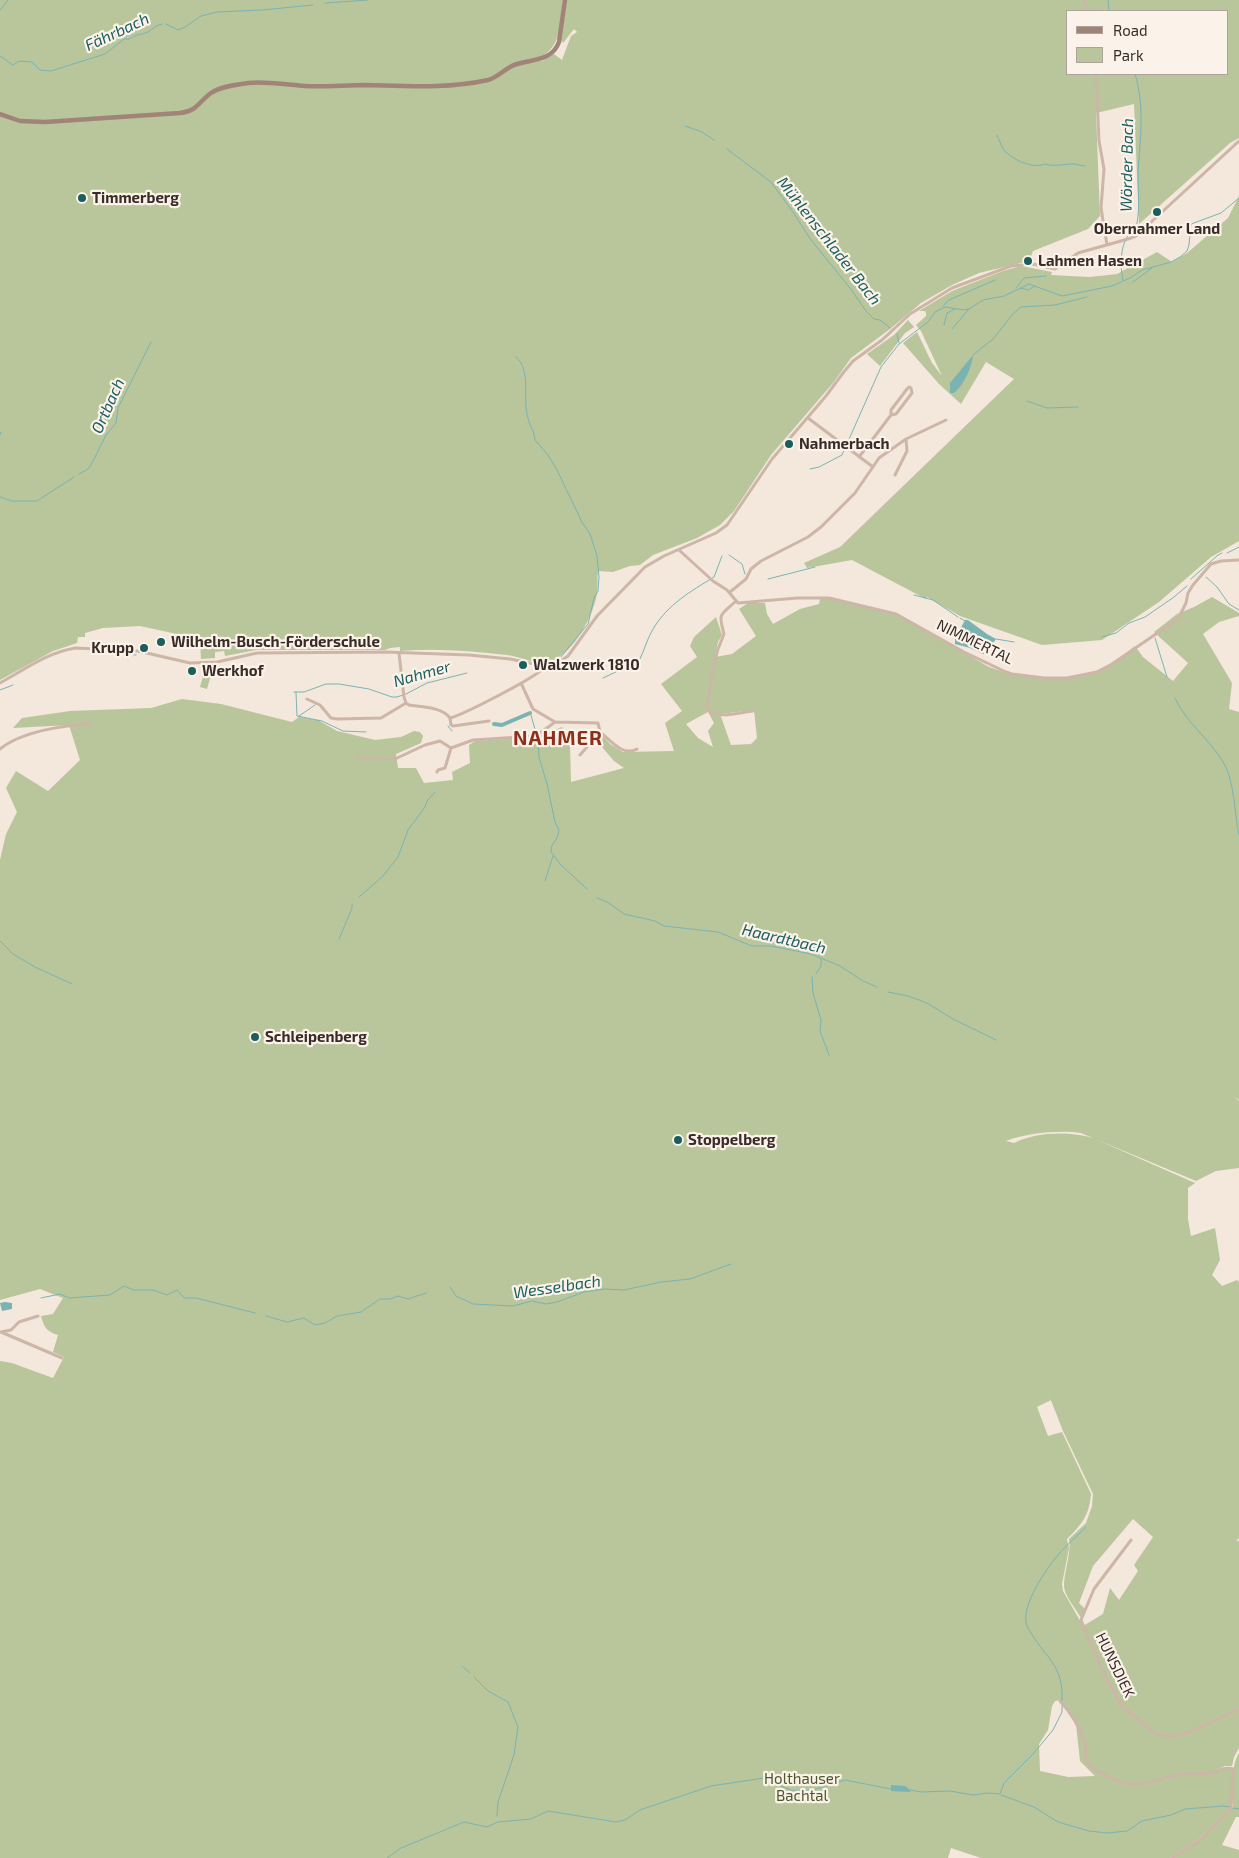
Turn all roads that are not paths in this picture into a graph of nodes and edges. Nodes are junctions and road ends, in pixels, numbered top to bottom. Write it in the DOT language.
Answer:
graph roads {
  1 [pos="565,0"];
  2 [pos="1096,75"];
  3 [pos="0,114"];
  4 [pos="1239,141"];
  5 [pos="1107,245"];
  6 [pos="892,415"];
  7 [pos="808,418"];
  8 [pos="946,420"];
  9 [pos="906,439"];
  10 [pos="859,457"];
  11 [pos="873,468"];
  12 [pos="895,475"];
  13 [pos="679,550"];
  14 [pos="1239,560"];
  15 [pos="730,592"];
  16 [pos="736,601"];
  17 [pos="399,653"];
  18 [pos="545,666"];
  19 [pos="0,683"];
  20 [pos="521,683"];
  21 [pos="308,699"];
  22 [pos="406,703"];
  23 [pos="753,711"];
  24 [pos="450,718"];
  25 [pos="489,721"];
  26 [pos="555,722"];
  27 [pos="91,723"];
  28 [pos="600,732"];
  29 [pos="451,748"];
  30 [pos="0,749"];
  31 [pos="637,749"];
  32 [pos="580,755"];
  33 [pos="359,758"];
  34 [pos="437,772"];
  35 [pos="38,1316"];
  36 [pos="1,1332"];
  37 [pos="62,1358"];
  38 [pos="1131,1540"];
  39 [pos="1060,1701"];
  40 [pos="1239,1709"];
  41 [pos="1172,1858"];
  1 -- 3 [label="street"];
  2 -- 5 [label="street"];
  4 -- 5 [label="street"];
  5 -- 7 [label="street"];
  6 -- 6 [label="street"];
  6 -- 10 [label="street"];
  7 -- 10 [label="street"];
  7 -- 13 [label="street"];
  8 -- 9 [label="street"];
  9 -- 11 [label="street"];
  9 -- 12 [label="street"];
  10 -- 11 [label="street"];
  11 -- 15 [label="street"];
  13 -- 15 [label="street"];
  13 -- 18 [label="street"];
  14 -- 16 [label="street, NIMMERTAL"];
  15 -- 16 [label="street"];
  16 -- 23 [label="street"];
  17 -- 18 [label="street"];
  17 -- 19 [label="street"];
  17 -- 22 [label="street"];
  18 -- 20 [label="street"];
  20 -- 24 [label="street"];
  20 -- 26 [label="street"];
  21 -- 22 [label="street"];
  22 -- 24 [label="street"];
  24 -- 25 [label="street"];
  26 -- 28 [label="street"];
  26 -- 29 [label="street"];
  27 -- 30 [label="street"];
  28 -- 31 [label="street"];
  28 -- 32 [label="street"];
  29 -- 33 [label="street"];
  29 -- 34 [label="street"];
  35 -- 36 [label="street"];
  36 -- 37 [label="street"];
  38 -- 40 [label="street, HUNSDIEK"];
  39 -- 41 [label="street"];
}
